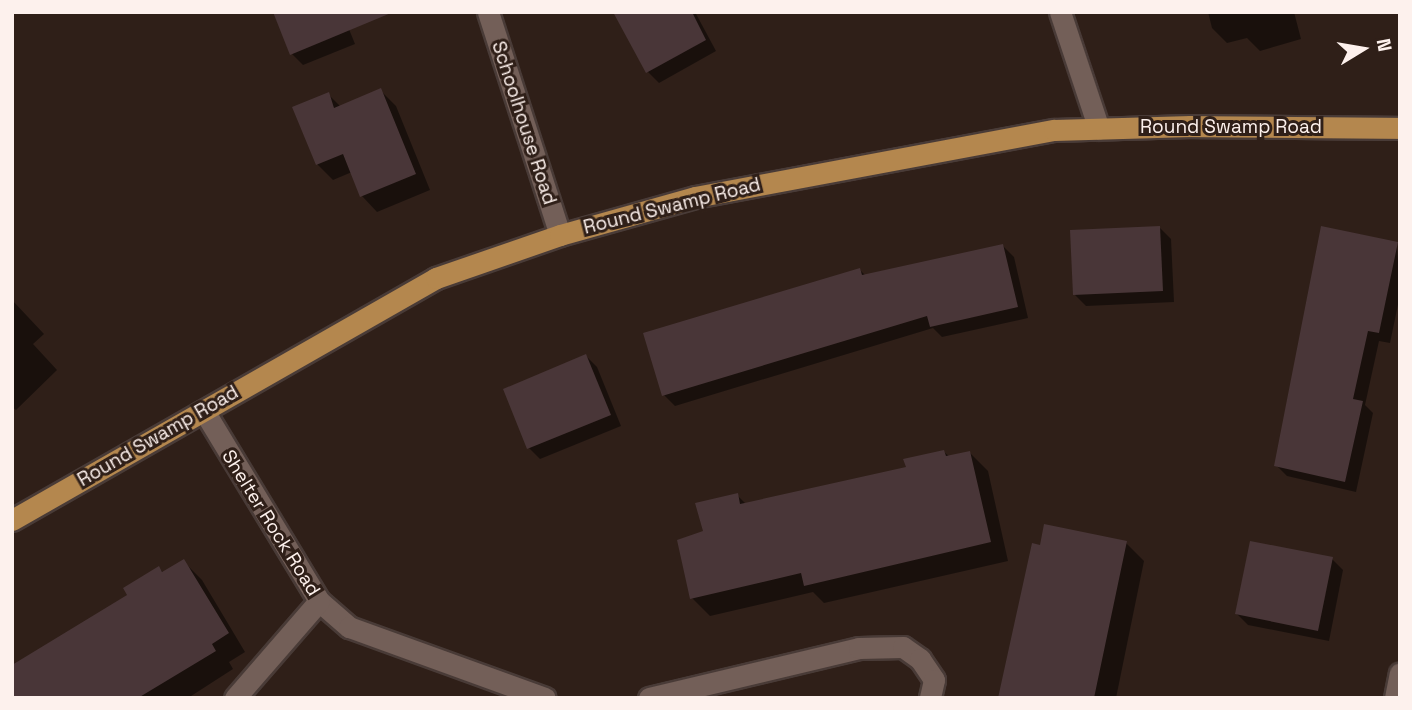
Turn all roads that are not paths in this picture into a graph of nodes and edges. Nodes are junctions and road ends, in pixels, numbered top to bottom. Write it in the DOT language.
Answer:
graph roads {
  1 [pos="488,12"];
  2 [pos="1060,12"];
  3 [pos="1400,128"];
  4 [pos="1099,129"];
  5 [pos="560,234"];
  6 [pos="204,411"];
  7 [pos="12,520"];
  8 [pos="319,601"];
  9 [pos="1400,673"];
  10 [pos="235,698"];
  11 [pos="545,698"];
  12 [pos="649,698"];
  13 [pos="930,698"];
  14 [pos="1395,698"];
  1 -- 5 [label="street, Schoolhouse Road"];
  2 -- 4 [label="street"];
  3 -- 4 [label="main road, Round Swamp Road"];
  4 -- 5 [label="main road, Round Swamp Road"];
  5 -- 6 [label="main road, Round Swamp Road"];
  6 -- 7 [label="main road, Round Swamp Road"];
  6 -- 8 [label="street, Shelter Rock Road"];
  8 -- 10 [label="street"];
  8 -- 11 [label="street, Shelter Rock Road"];
  9 -- 14 [label="street"];
  12 -- 13 [label="street"];
}
